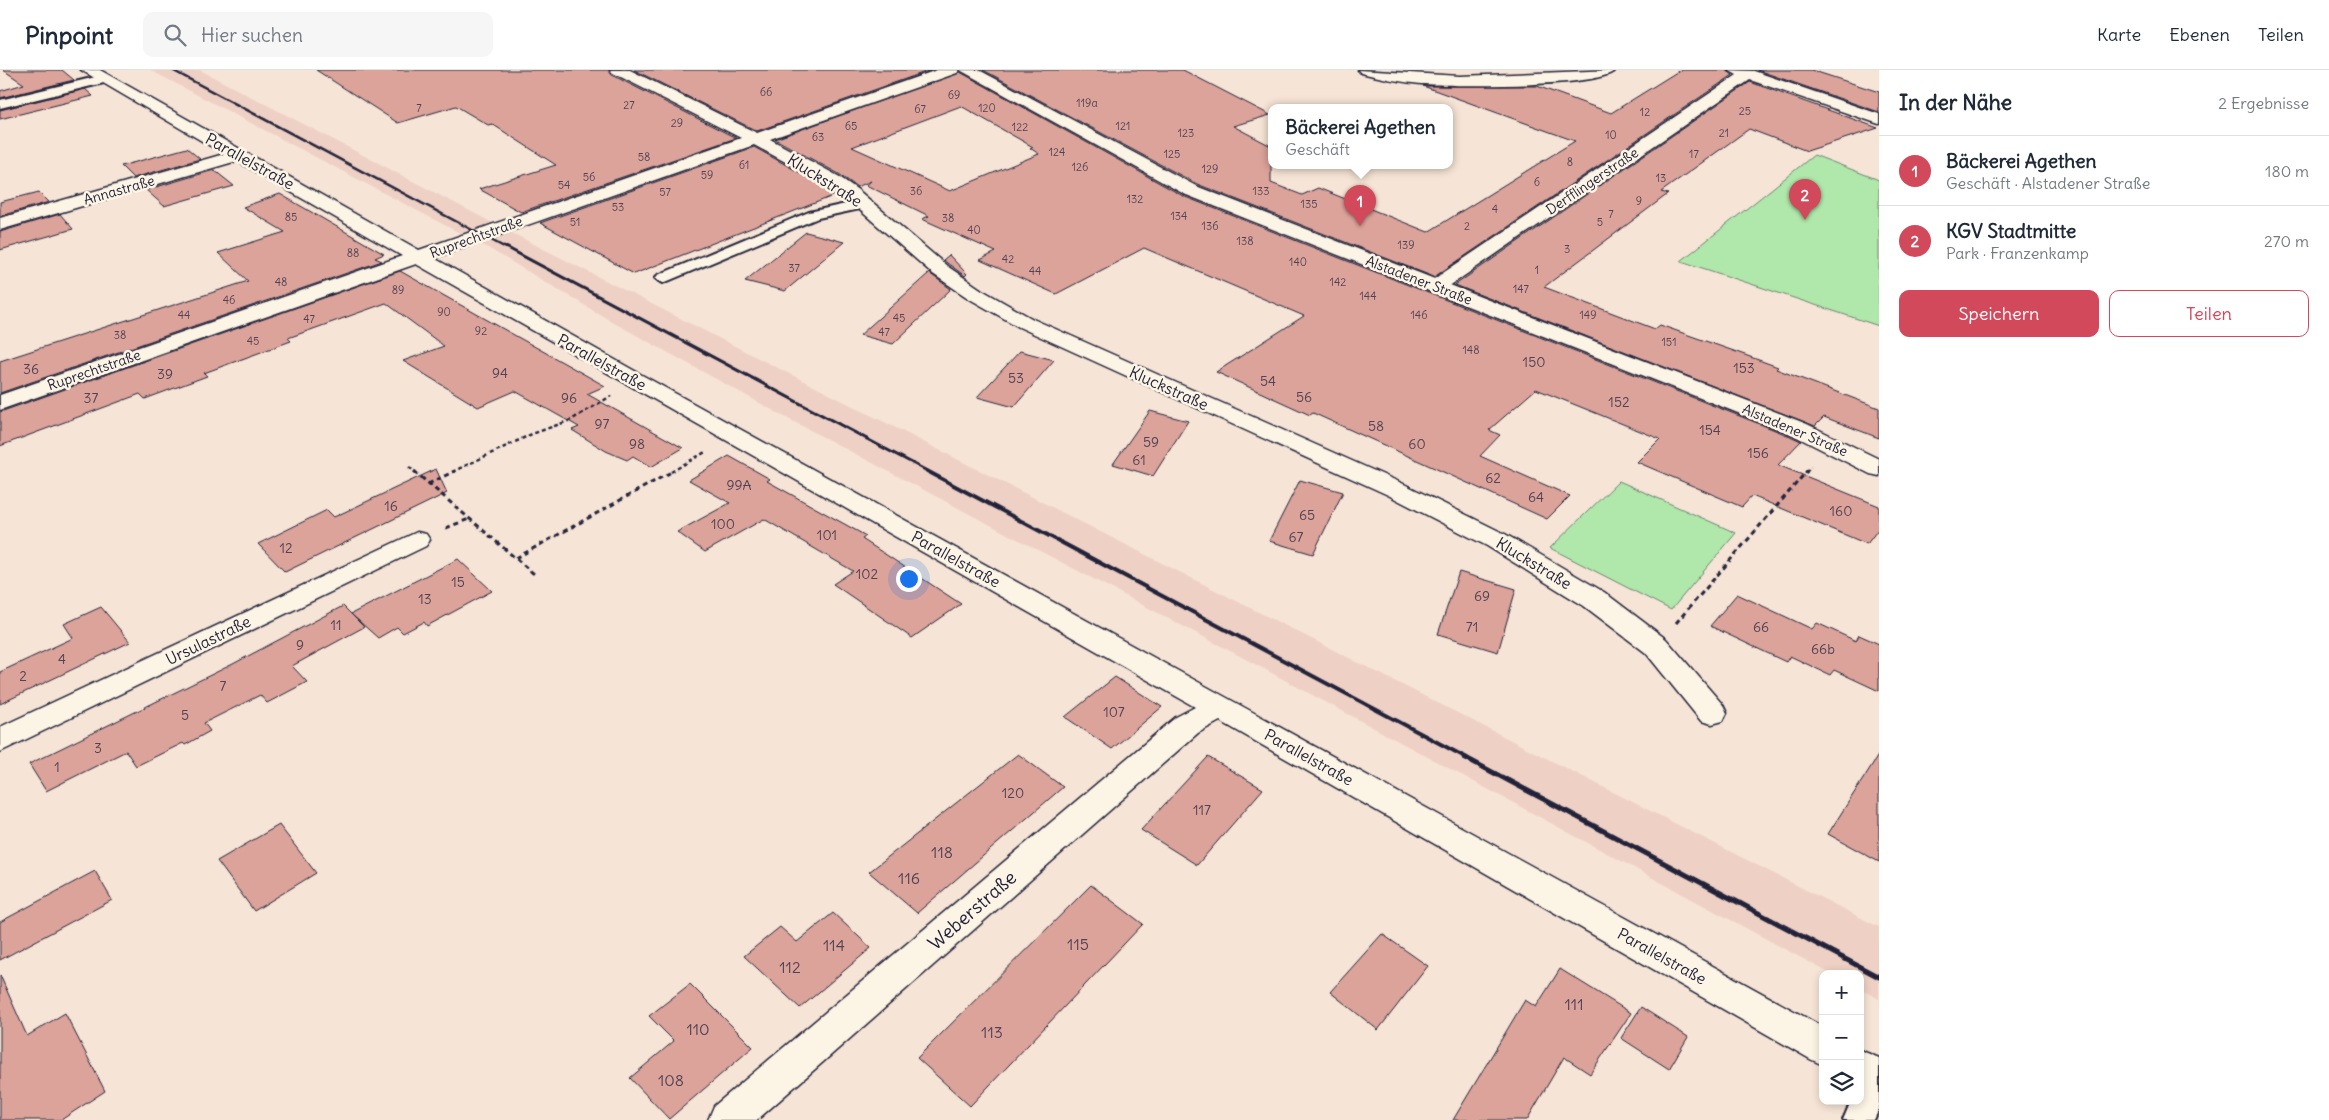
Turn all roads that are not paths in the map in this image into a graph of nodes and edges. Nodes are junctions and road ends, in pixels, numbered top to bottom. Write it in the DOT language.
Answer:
graph roads {
  1 [pos="618,70"];
  2 [pos="952,70"];
  3 [pos="968,70"];
  4 [pos="1366,70"];
  5 [pos="1607,70"];
  6 [pos="1743,72"];
  7 [pos="97,74"];
  8 [pos="0,104"];
  9 [pos="1879,119"];
  10 [pos="756,139"];
  11 [pos="239,155"];
  12 [pos="864,204"];
  13 [pos="0,224"];
  14 [pos="418,258"];
  15 [pos="663,278"];
  16 [pos="1435,287"];
  17 [pos="0,403"];
  18 [pos="1879,470"];
  19 [pos="417,540"];
  20 [pos="1220,707"];
  21 [pos="1712,713"];
  22 [pos="0,740"];
  23 [pos="1819,1045"];
  24 [pos="1872,1075"];
  25 [pos="728,1120"];
  26 [pos="1858,1120"];
  1 -- 10 [label="street, Kluckstraße"];
  2 -- 10 [label="street, Ruprechtstraße"];
  3 -- 16 [label="street, Alstadener Straße"];
  4 -- 5 [label="street"];
  6 -- 9 [label="street"];
  6 -- 16 [label="street, Derfflingerstraße"];
  7 -- 8 [label="lane"];
  7 -- 11 [label="street, Parallelstraße"];
  10 -- 12 [label="street, Kluckstraße"];
  10 -- 14 [label="street, Ruprechtstraße"];
  11 -- 13 [label="street, Annastraße"];
  11 -- 14 [label="street, Parallelstraße"];
  12 -- 15 [label="lane"];
  12 -- 21 [label="street, Kluckstraße"];
  14 -- 17 [label="street, Ruprechtstraße"];
  14 -- 20 [label="street, Parallelstraße"];
  16 -- 18 [label="street, Alstadener Straße"];
  19 -- 22 [label="street, Ursulastraße"];
  20 -- 23 [label="street, Parallelstraße"];
  20 -- 25 [label="street, Weberstraße"];
  24 -- 26 [label="lane"];
}
